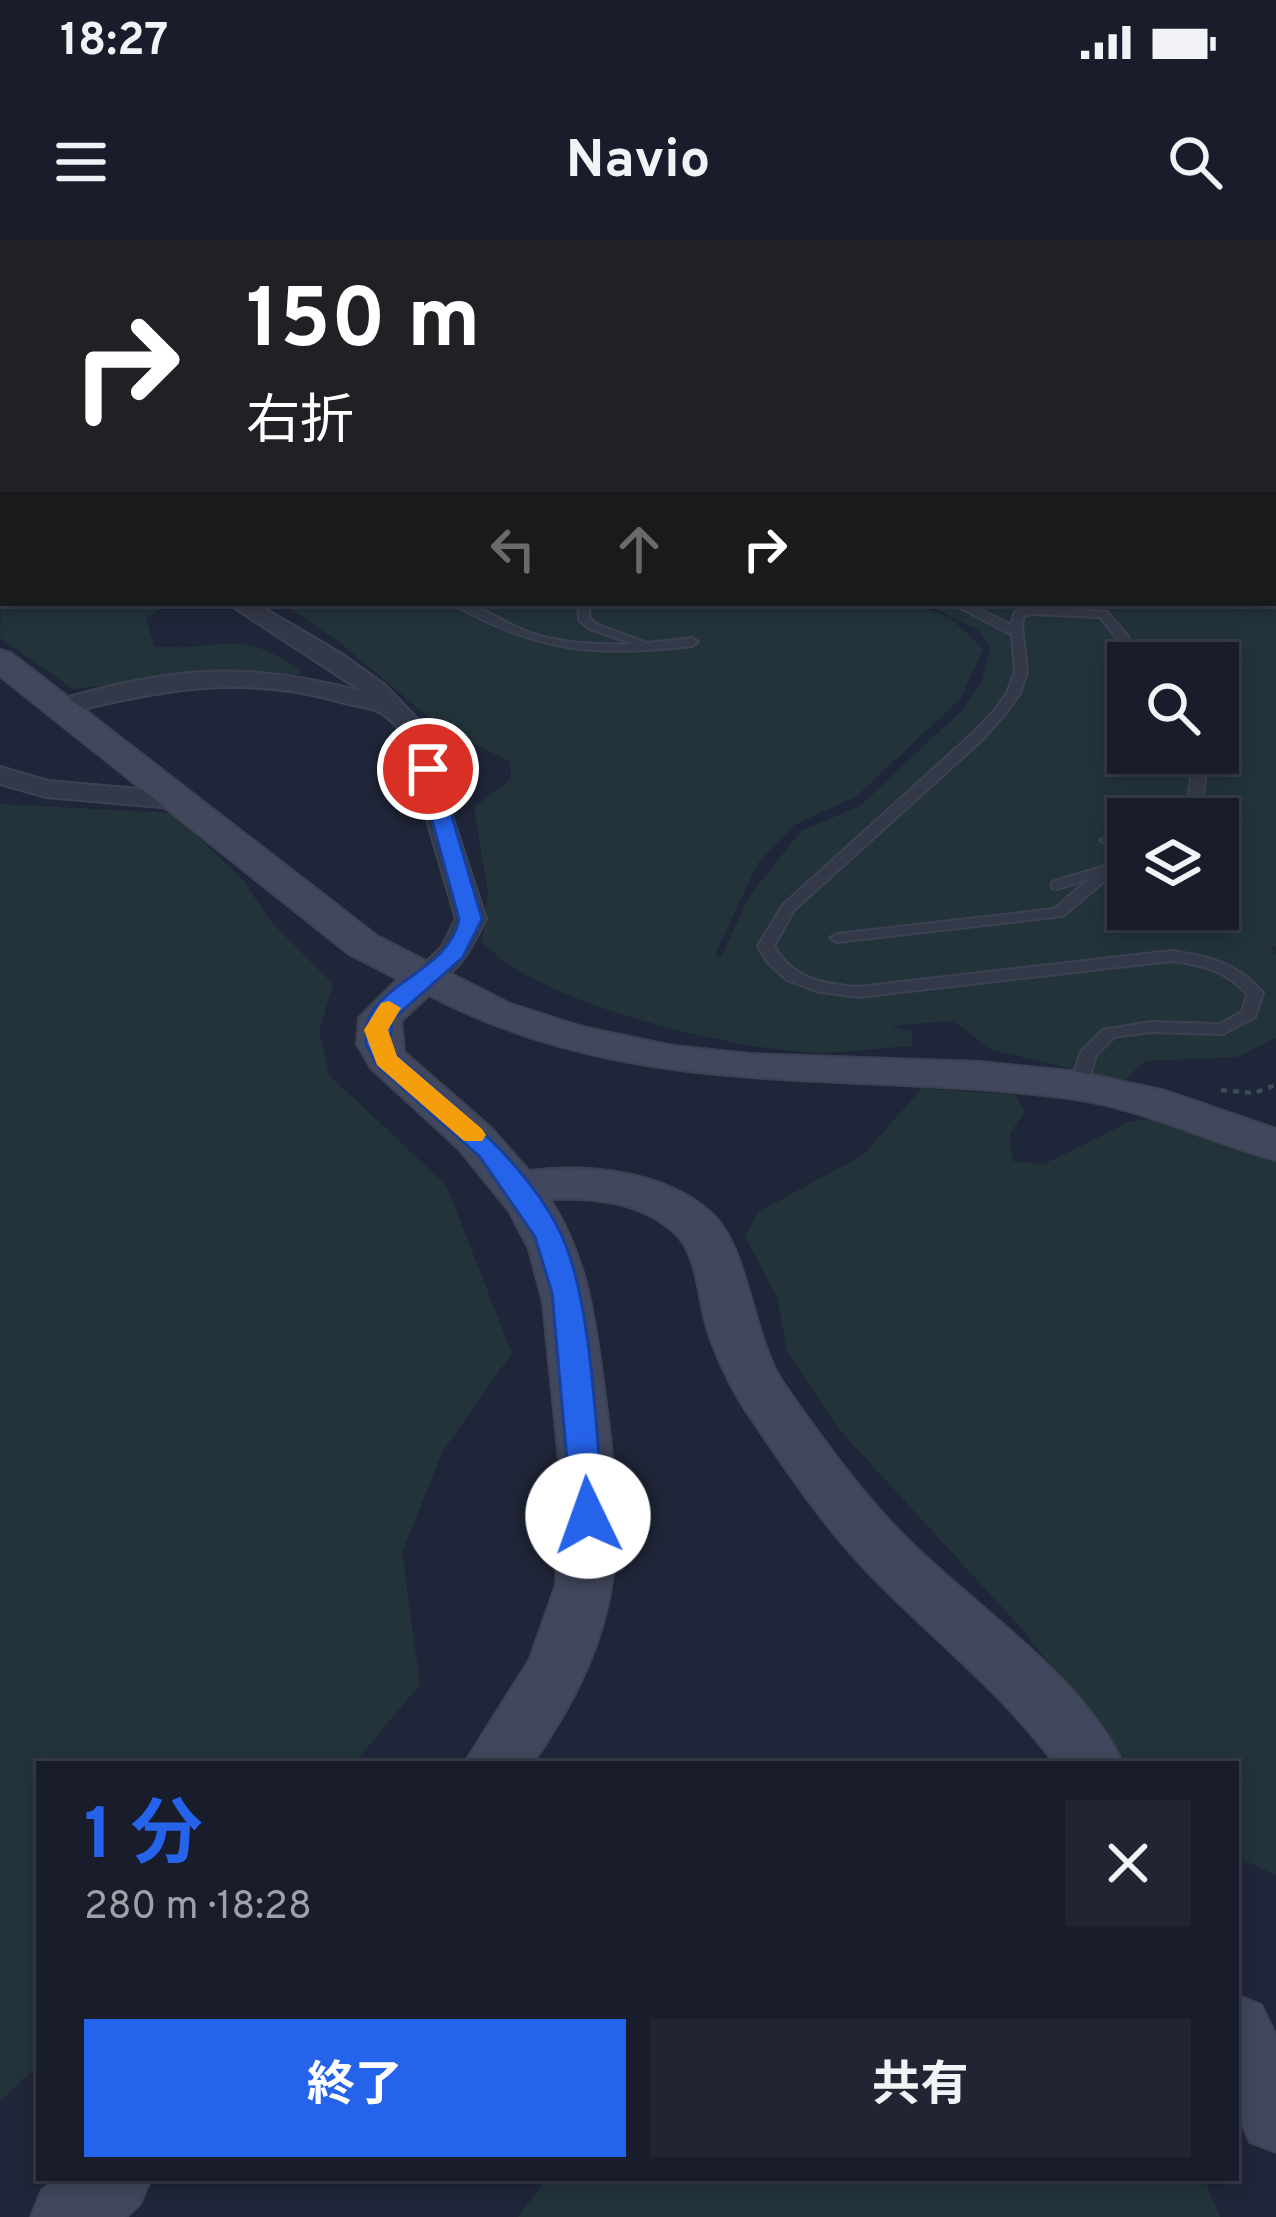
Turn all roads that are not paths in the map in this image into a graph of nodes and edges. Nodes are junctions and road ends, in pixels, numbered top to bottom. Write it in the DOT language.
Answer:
graph roads {
  1 [pos="243,606"];
  2 [pos="463,606"];
  3 [pos="584,606"];
  4 [pos="963,606"];
  5 [pos="1017,633"];
  6 [pos="692,642"];
  7 [pos="1124,642"];
  8 [pos="658,646"];
  9 [pos="0,660"];
  10 [pos="393,703"];
  11 [pos="64,706"];
  12 [pos="0,775"];
  13 [pos="184,801"];
  14 [pos="1107,869"];
  15 [pos="1107,870"];
  16 [pos="1057,885"];
  17 [pos="783,891"];
  18 [pos="800,897"];
  19 [pos="837,938"];
  20 [pos="423,979"];
  21 [pos="1079,1085"];
  22 [pos="1276,1145"];
  23 [pos="518,1186"];
  24 [pos="497,1761"];
  25 [pos="1089,1761"];
  26 [pos="1239,2036"];
  27 [pos="1276,2116"];
  28 [pos="111,2181"];
  29 [pos="69,2217"];
  1 -- 10 [label="street"];
  2 -- 8 [label="lane"];
  3 -- 8 [label="lane"];
  4 -- 5 [label="lane"];
  5 -- 7 [label="lane"];
  5 -- 18 [label="lane"];
  6 -- 8 [label="lane"];
  9 -- 11 [label="street"];
  10 -- 11 [label="street"];
  10 -- 20 [label="street"];
  11 -- 13 [label="street"];
  12 -- 13 [label="street"];
  13 -- 20 [label="street"];
  14 -- 16 [label="lane"];
  15 -- 19 [label="lane"];
  17 -- 18 [label="lane"];
  18 -- 21 [label="lane"];
  20 -- 21 [label="street"];
  20 -- 23 [label="street"];
  21 -- 22 [label="street"];
  23 -- 24 [label="street"];
  23 -- 25 [label="street"];
  26 -- 27 [label="street"];
  28 -- 29 [label="street"];
}
